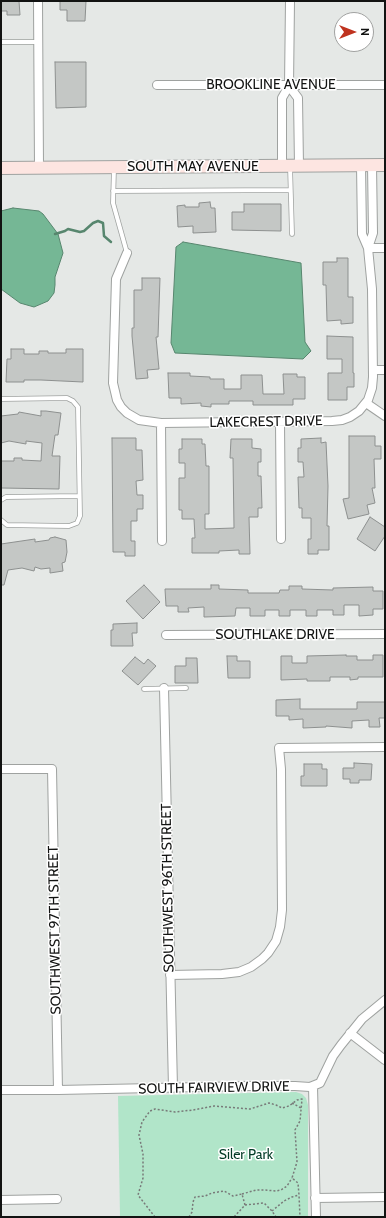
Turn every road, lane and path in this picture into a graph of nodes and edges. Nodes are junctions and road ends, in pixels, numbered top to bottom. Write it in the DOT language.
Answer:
graph roads {
  1 [pos="38,1"];
  2 [pos="290,1"];
  3 [pos="1,42"];
  4 [pos="38,42"];
  5 [pos="157,85"];
  6 [pos="385,85"];
  7 [pos="289,86"];
  8 [pos="367,165"];
  9 [pos="385,165"];
  10 [pos="290,166"];
  11 [pos="114,167"];
  12 [pos="1,168"];
  13 [pos="39,168"];
  14 [pos="290,190"];
  15 [pos="114,191"];
  16 [pos="362,217"];
  17 [pos="372,217"];
  18 [pos="292,234"];
  19 [pos="368,248"];
  20 [pos="385,248"];
  21 [pos="127,253"];
  22 [pos="373,370"];
  23 [pos="385,370"];
  24 [pos="1,399"];
  25 [pos="366,403"];
  26 [pos="385,416"];
  27 [pos="280,422"];
  28 [pos="161,423"];
  29 [pos="79,496"];
  30 [pos="1,500"];
  31 [pos="1,520"];
  32 [pos="280,539"];
  33 [pos="162,541"];
  34 [pos="385,634"];
  35 [pos="166,635"];
  36 [pos="164,688"];
  37 [pos="186,688"];
  38 [pos="144,689"];
  39 [pos="385,747"];
  40 [pos="1,769"];
  41 [pos="170,975"];
  42 [pos="385,1000"];
  43 [pos="350,1033"];
  44 [pos="385,1060"];
  45 [pos="313,1086"];
  46 [pos="173,1088"];
  47 [pos="1,1090"];
  48 [pos="58,1090"];
  49 [pos="292,1103"];
  50 [pos="302,1109"];
  51 [pos="292,1178"];
  52 [pos="242,1194"];
  53 [pos="299,1195"];
  54 [pos="385,1197"];
  55 [pos="316,1198"];
  56 [pos="58,1199"];
  57 [pos="1,1200"];
  58 [pos="245,1204"];
  59 [pos="272,1210"];
  60 [pos="155,1217"];
  61 [pos="189,1217"];
  62 [pos="234,1217"];
  63 [pos="276,1217"];
  64 [pos="300,1217"];
  65 [pos="316,1217"];
  1 -- 4 [label="street"];
  2 -- 7 [label="street"];
  3 -- 4 [label="lane"];
  4 -- 13 [label="street"];
  5 -- 7 [label="street, BROOKLINE AVENUE"];
  6 -- 7 [label="street, BROOKLINE AVENUE"];
  7 -- 10 [label="street"];
  7 -- 10 [label="street"];
  8 -- 9 [label="main road, SOUTH MAY AVENUE"];
  8 -- 10 [label="main road, SOUTH MAY AVENUE"];
  8 -- 16 [label="street"];
  8 -- 17 [label="street"];
  10 -- 11 [label="main road, SOUTH MAY AVENUE"];
  10 -- 14 [label="lane"];
  11 -- 13 [label="main road, SOUTH MAY AVENUE"];
  11 -- 15 [label="lane"];
  12 -- 13 [label="main road, SOUTH MAY AVENUE"];
  14 -- 15 [label="lane"];
  14 -- 18 [label="lane"];
  15 -- 21 [label="lane"];
  16 -- 17 [label="lane"];
  16 -- 19 [label="street"];
  17 -- 19 [label="street"];
  19 -- 20 [label="street"];
  19 -- 22 [label="street"];
  21 -- 28 [label="street"];
  22 -- 23 [label="street"];
  22 -- 25 [label="street"];
  24 -- 29 [label="lane"];
  25 -- 26 [label="street"];
  25 -- 27 [label="street, LAKECREST DRIVE"];
  27 -- 28 [label="street, LAKECREST DRIVE"];
  27 -- 32 [label="street"];
  28 -- 33 [label="street"];
  29 -- 30 [label="lane"];
  29 -- 31 [label="lane"];
  34 -- 35 [label="street, SOUTHLAKE DRIVE"];
  36 -- 37 [label="lane"];
  36 -- 38 [label="lane"];
  36 -- 41 [label="street, SOUTHWEST 96TH STREET"];
  39 -- 41 [label="street"];
  40 -- 48 [label="street, SOUTHWEST 97TH STREET"];
  41 -- 46 [label="street, SOUTHWEST 96TH STREET"];
  42 -- 43 [label="street"];
  43 -- 44 [label="street"];
  43 -- 45 [label="street"];
  45 -- 46 [label="street, SOUTH FAIRVIEW DRIVE"];
  45 -- 55 [label="street"];
  46 -- 48 [label="street, SOUTH FAIRVIEW DRIVE"];
  47 -- 48 [label="street, SOUTH FAIRVIEW DRIVE"];
  49 -- 50 [label="path"];
  49 -- 50 [label="path"];
  49 -- 60 [label="path"];
  50 -- 51 [label="path"];
  51 -- 52 [label="path"];
  51 -- 53 [label="path"];
  52 -- 58 [label="path"];
  52 -- 61 [label="path"];
  53 -- 59 [label="path"];
  53 -- 64 [label="path"];
  54 -- 55 [label="street"];
  55 -- 65 [label="street"];
  56 -- 57 [label="street"];
  58 -- 59 [label="path"];
  58 -- 62 [label="path"];
  59 -- 63 [label="path"];
}
